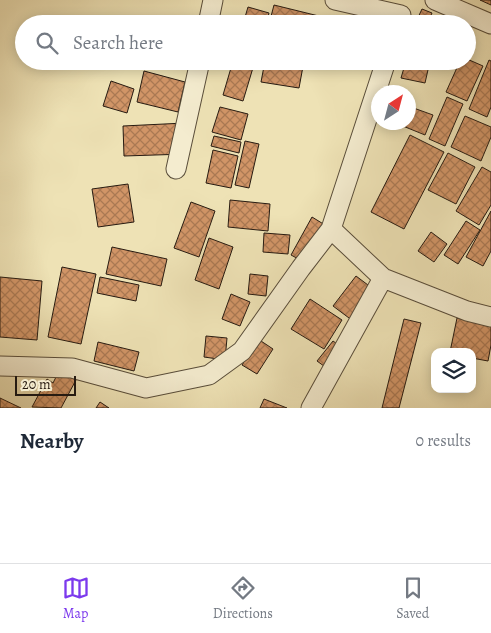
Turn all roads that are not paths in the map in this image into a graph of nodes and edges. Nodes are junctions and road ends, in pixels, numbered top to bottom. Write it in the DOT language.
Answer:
graph roads {
  1 [pos="213,0"];
  2 [pos="336,0"];
  3 [pos="435,0"];
  4 [pos="403,13"];
  5 [pos="210,15"];
  6 [pos="470,15"];
  7 [pos="476,18"];
  8 [pos="491,24"];
  9 [pos="198,70"];
  10 [pos="383,70"];
  11 [pos="176,169"];
  12 [pos="331,229"];
  13 [pos="382,278"];
  14 [pos="491,317"];
  15 [pos="0,366"];
  16 [pos="311,408"];
  1 -- 5 [label="street"];
  2 -- 4 [label="street"];
  3 -- 6 [label="street"];
  7 -- 8 [label="street"];
  9 -- 11 [label="street"];
  10 -- 12 [label="street"];
  12 -- 13 [label="street"];
  12 -- 15 [label="street"];
  13 -- 14 [label="street"];
  13 -- 16 [label="street"];
}
